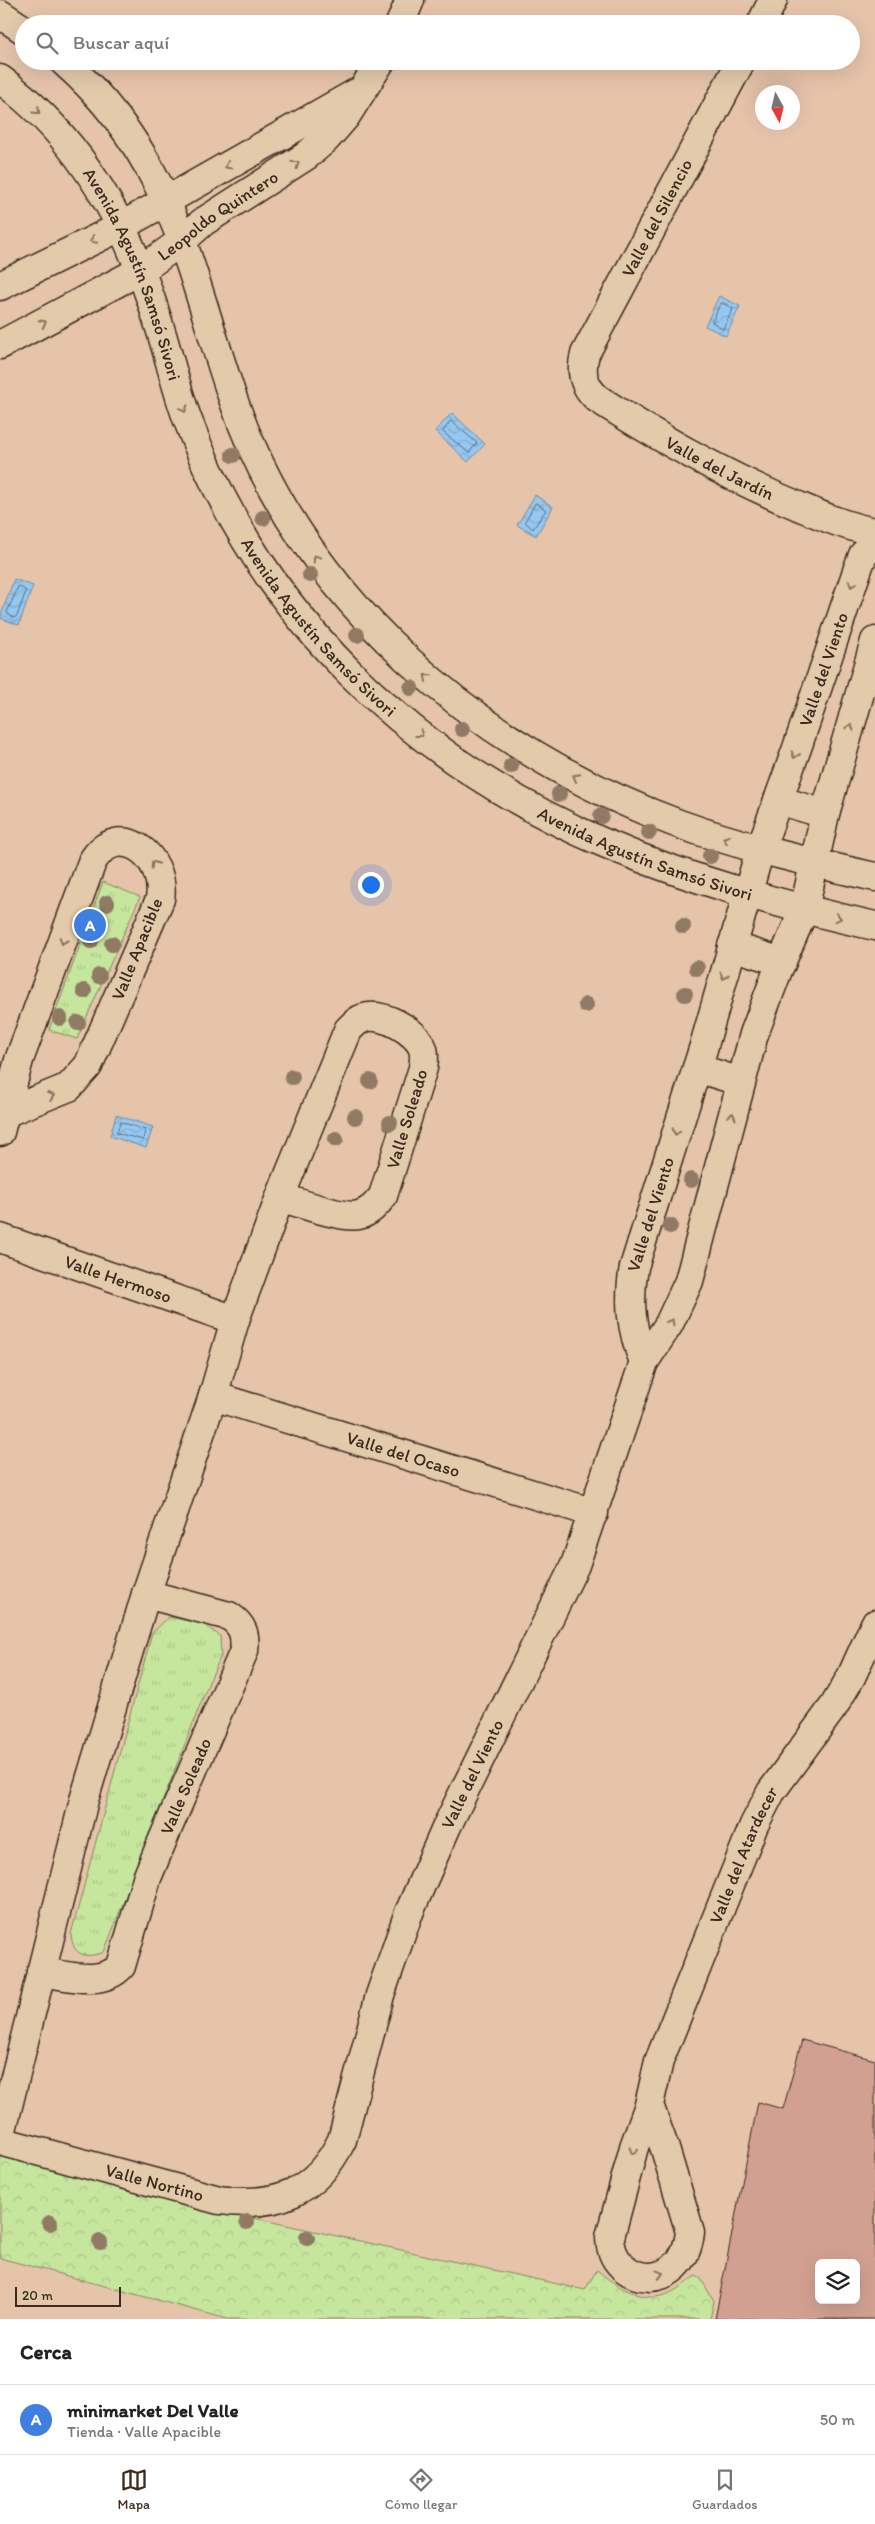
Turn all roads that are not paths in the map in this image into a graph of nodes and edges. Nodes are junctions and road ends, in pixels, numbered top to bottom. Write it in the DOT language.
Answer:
graph roads {
  1 [pos="410,0"];
  2 [pos="773,0"];
  3 [pos="0,14"];
  4 [pos="404,15"];
  5 [pos="766,15"];
  6 [pos="15,24"];
  7 [pos="72,70"];
  8 [pos="375,70"];
  9 [pos="736,70"];
  10 [pos="0,79"];
  11 [pos="361,90"];
  12 [pos="167,200"];
  13 [pos="122,226"];
  14 [pos="183,240"];
  15 [pos="141,270"];
  16 [pos="0,286"];
  17 [pos="0,345"];
  18 [pos="583,378"];
  19 [pos="875,532"];
  20 [pos="875,543"];
  21 [pos="875,641"];
  22 [pos="778,800"];
  23 [pos="825,814"];
  24 [pos="760,850"];
  25 [pos="814,864"];
  26 [pos="875,877"];
  27 [pos="746,894"];
  28 [pos="804,910"];
  29 [pos="875,926"];
  30 [pos="732,946"];
  31 [pos="782,962"];
  32 [pos="697,1068"];
  33 [pos="741,1082"];
  34 [pos="2,1122"];
  35 [pos="280,1197"];
  36 [pos="0,1238"];
  37 [pos="235,1320"];
  38 [pos="644,1362"];
  39 [pos="213,1396"];
  40 [pos="594,1513"];
  41 [pos="146,1594"];
  42 [pos="875,1624"];
  43 [pos="41,1972"];
  44 [pos="649,2105"];
  45 [pos="0,2139"];
  46 [pos="308,2185"];
  1 -- 4 [label="street"];
  2 -- 5 [label="street"];
  3 -- 6 [label="street"];
  7 -- 12 [label="street"];
  8 -- 11 [label="street, Leopoldo Quintero"];
  9 -- 18 [label="street, Valle del Silencio"];
  10 -- 13 [label="street, Avenida Agustín Samsó Sivori, one-way"];
  11 -- 12 [label="street, Leopoldo Quintero, one-way"];
  14 -- 11 [label="street, Leopoldo Quintero, one-way"];
  12 -- 13 [label="street, Leopoldo Quintero"];
  12 -- 14 [label="street"];
  13 -- 15 [label="street, Avenida Agustín Samsó Sivori"];
  13 -- 16 [label="street, Leopoldo Quintero, one-way"];
  14 -- 15 [label="street, Leopoldo Quintero"];
  24 -- 14 [label="street, one-way"];
  17 -- 15 [label="street, Leopoldo Quintero, one-way"];
  15 -- 27 [label="street, Avenida Agustín Samsó Sivori, one-way"];
  18 -- 19 [label="street, Valle del Jardín"];
  20 -- 22 [label="street, Valle del Viento, one-way"];
  23 -- 21 [label="street, Valle del Viento, one-way"];
  22 -- 23 [label="street"];
  22 -- 24 [label="street, Valle del Viento"];
  23 -- 25 [label="street, Valle del Viento"];
  24 -- 25 [label="street"];
  24 -- 27 [label="street, Valle del Viento"];
  25 -- 26 [label="street"];
  25 -- 28 [label="street, Valle del Viento"];
  27 -- 28 [label="street, Avenida Agustín Samsó Sivori"];
  27 -- 30 [label="street, Valle del Viento"];
  28 -- 29 [label="street, Avenida Agustín Samsó Sivori, one-way"];
  28 -- 31 [label="street, Valle del Viento"];
  30 -- 31 [label="street"];
  30 -- 32 [label="street, Valle del Viento, one-way"];
  31 -- 33 [label="street, Valle del Viento"];
  32 -- 33 [label="street"];
  32 -- 38 [label="street, Valle del Viento, one-way"];
  38 -- 33 [label="street, Valle del Viento, one-way"];
  34 -- 34 [label="street, Valle Apacible, one-way"];
  35 -- 35 [label="street, Valle Soleado"];
  35 -- 37 [label="street, Valle Soleado"];
  36 -- 37 [label="street, Valle Hermoso"];
  37 -- 39 [label="street, Valle Soleado"];
  38 -- 40 [label="street, Valle del Viento"];
  39 -- 40 [label="street, Valle del Ocaso"];
  39 -- 41 [label="street, Valle Soleado"];
  40 -- 46 [label="street, Valle del Viento"];
  41 -- 43 [label="street, Valle Soleado"];
  41 -- 43 [label="street, Valle Soleado"];
  42 -- 44 [label="street, Valle del Atardecer"];
  43 -- 45 [label="street, Valle Soleado"];
  44 -- 44 [label="street, Valle del Atardecer, one-way"];
  45 -- 46 [label="street, Valle Nortino"];
}
